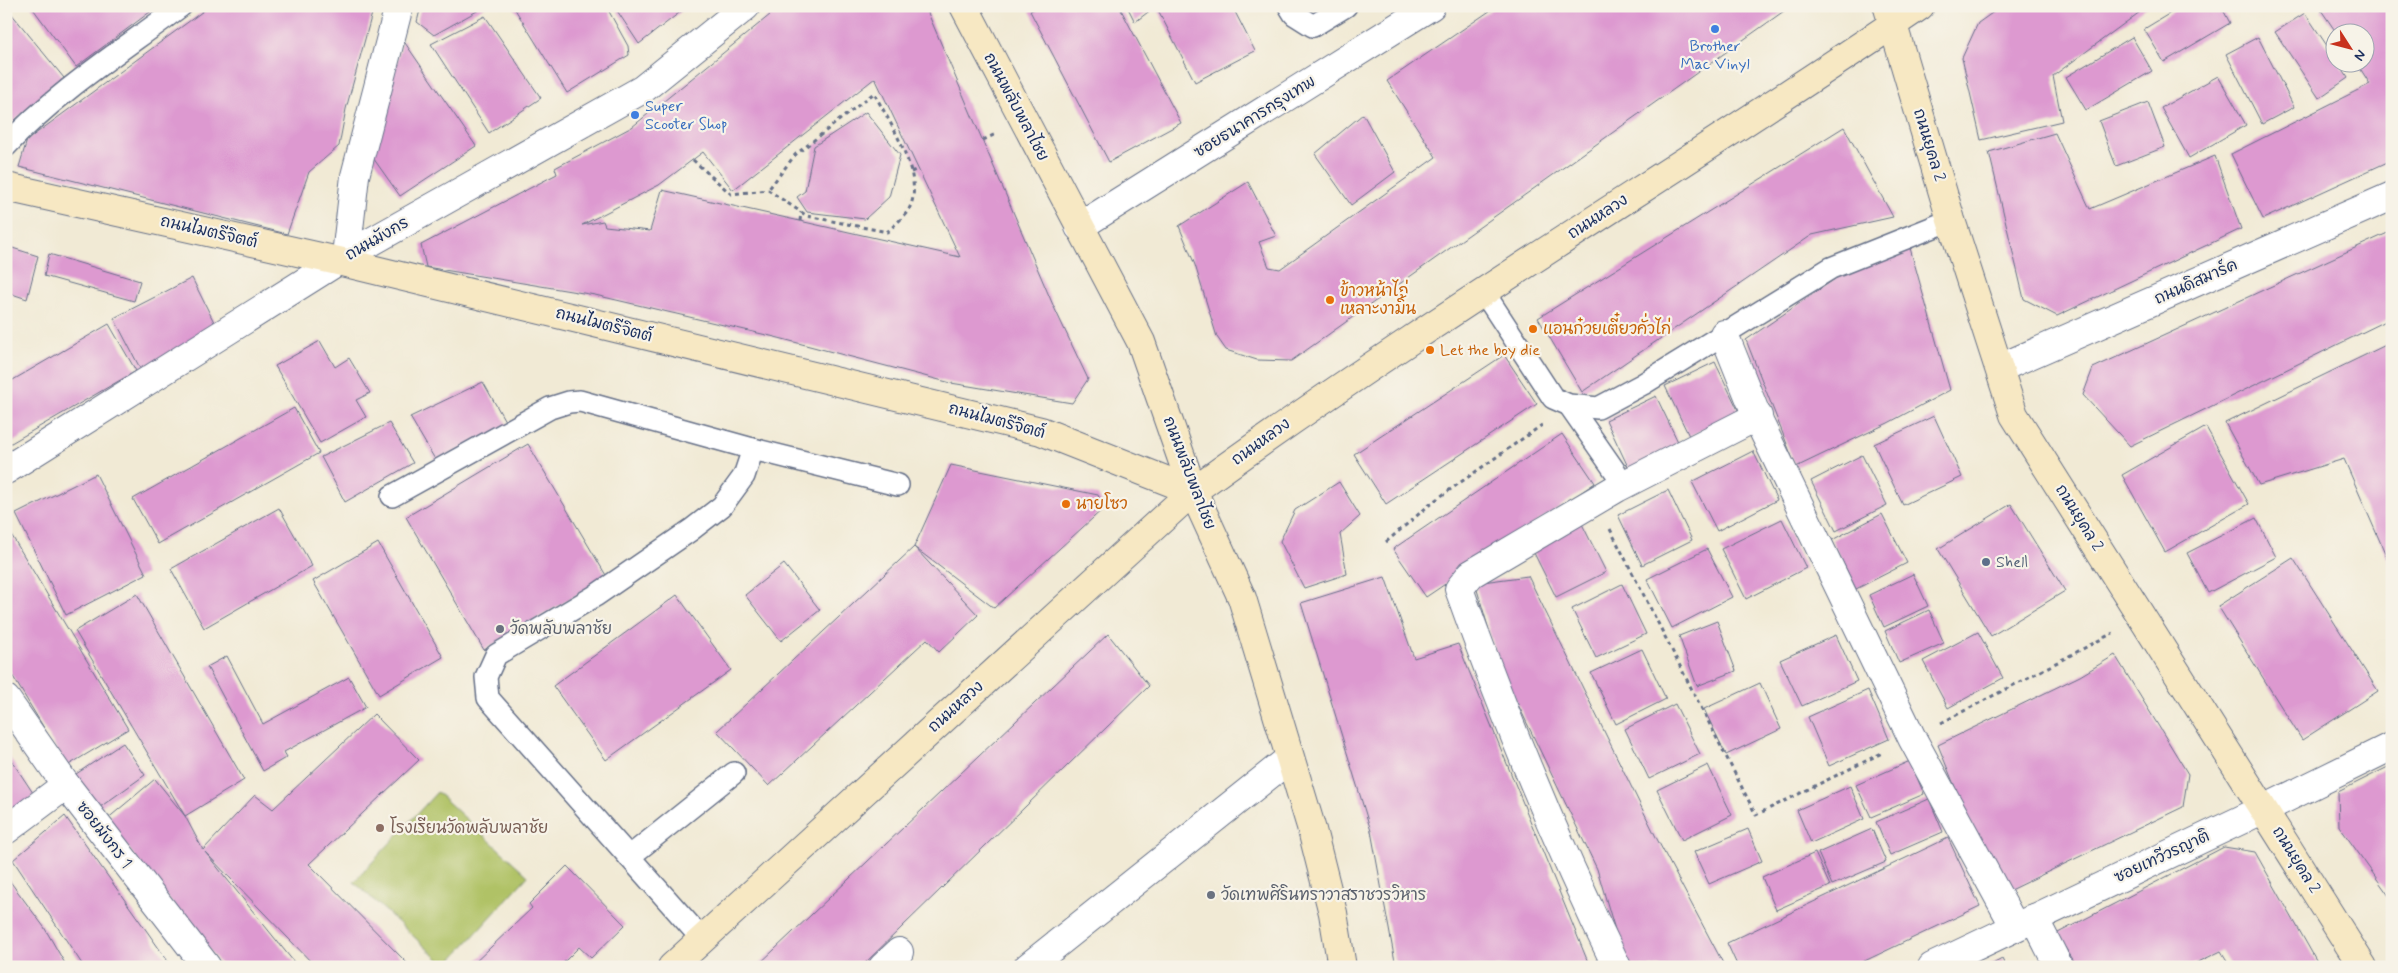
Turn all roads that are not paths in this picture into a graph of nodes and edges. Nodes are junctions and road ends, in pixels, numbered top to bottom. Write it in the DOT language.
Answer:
graph roads {
  1 [pos="181,6"];
  2 [pos="399,6"];
  3 [pos="746,6"];
  4 [pos="964,6"];
  5 [pos="1289,6"];
  6 [pos="1346,6"];
  7 [pos="1431,6"];
  8 [pos="1920,6"];
  9 [pos="1890,15"];
  10 [pos="6,146"];
  11 [pos="6,187"];
  12 [pos="2392,196"];
  13 [pos="1951,220"];
  14 [pos="1079,227"];
  15 [pos="342,258"];
  16 [pos="1483,291"];
  17 [pos="1724,334"];
  18 [pos="2000,368"];
  19 [pos="1569,405"];
  20 [pos="1758,416"];
  21 [pos="753,450"];
  22 [pos="6,470"];
  23 [pos="1624,484"];
  24 [pos="898,485"];
  25 [pos="1193,491"];
  26 [pos="392,496"];
  27 [pos="6,699"];
  28 [pos="2392,746"];
  29 [pos="1289,760"];
  30 [pos="734,773"];
  31 [pos="66,785"];
  32 [pos="2264,809"];
  33 [pos="6,830"];
  34 [pos="629,857"];
  35 [pos="2024,922"];
  36 [pos="702,939"];
  37 [pos="206,967"];
  38 [pos="672,967"];
  39 [pos="1028,967"];
  40 [pos="1342,967"];
  41 [pos="1618,967"];
  42 [pos="1932,967"];
  43 [pos="2059,967"];
  44 [pos="2363,967"];
  1 -- 10 [label="lane"];
  2 -- 15 [label="street"];
  3 -- 15 [label="street, ถนนมังกร"];
  4 -- 14 [label="street, ถนนพลับพลาไชย"];
  5 -- 6 [label="lane"];
  7 -- 14 [label="street, ซอยธนาคารกรุงเทพ"];
  8 -- 9 [label="street, ถนนหลวง"];
  9 -- 13 [label="street, ถนนยุคล 2"];
  9 -- 16 [label="street, ถนนหลวง"];
  11 -- 15 [label="street, ถนนไมตรีจิตต์"];
  12 -- 18 [label="street, ถนนดิสมาร์ค"];
  13 -- 17 [label="lane"];
  13 -- 18 [label="street, ถนนยุคล 2"];
  14 -- 25 [label="street, ถนนพลับพลาไชย"];
  15 -- 22 [label="street, ถนนมังกร"];
  15 -- 25 [label="street, ถนนไมตรีจิตต์"];
  16 -- 19 [label="lane"];
  16 -- 25 [label="street, ถนนหลวง"];
  17 -- 19 [label="lane"];
  17 -- 20 [label="street"];
  18 -- 32 [label="street, ถนนยุคล 2"];
  19 -- 23 [label="lane"];
  20 -- 23 [label="street"];
  20 -- 35 [label="street"];
  21 -- 24 [label="lane"];
  21 -- 26 [label="lane"];
  21 -- 34 [label="lane"];
  23 -- 41 [label="street"];
  25 -- 29 [label="street, ถนนพลับพลาไชย"];
  25 -- 36 [label="street, ถนนหลวง"];
  27 -- 31 [label="street, ซอยมังกร 1"];
  28 -- 32 [label="street, ซอยเทวีวรญาติ"];
  29 -- 39 [label="street"];
  29 -- 40 [label="street, ถนนพลับพลาไชย"];
  30 -- 34 [label="lane"];
  31 -- 33 [label="street"];
  31 -- 37 [label="street, ซอยมังกร 1"];
  32 -- 35 [label="street, ซอยเทวีวรญาติ"];
  32 -- 44 [label="street, ถนนยุคล 2"];
  34 -- 36 [label="lane"];
  35 -- 42 [label="street, ซอยเทวีวรญาติ"];
  35 -- 43 [label="street"];
  36 -- 38 [label="street, ถนนหลวง"];
}
